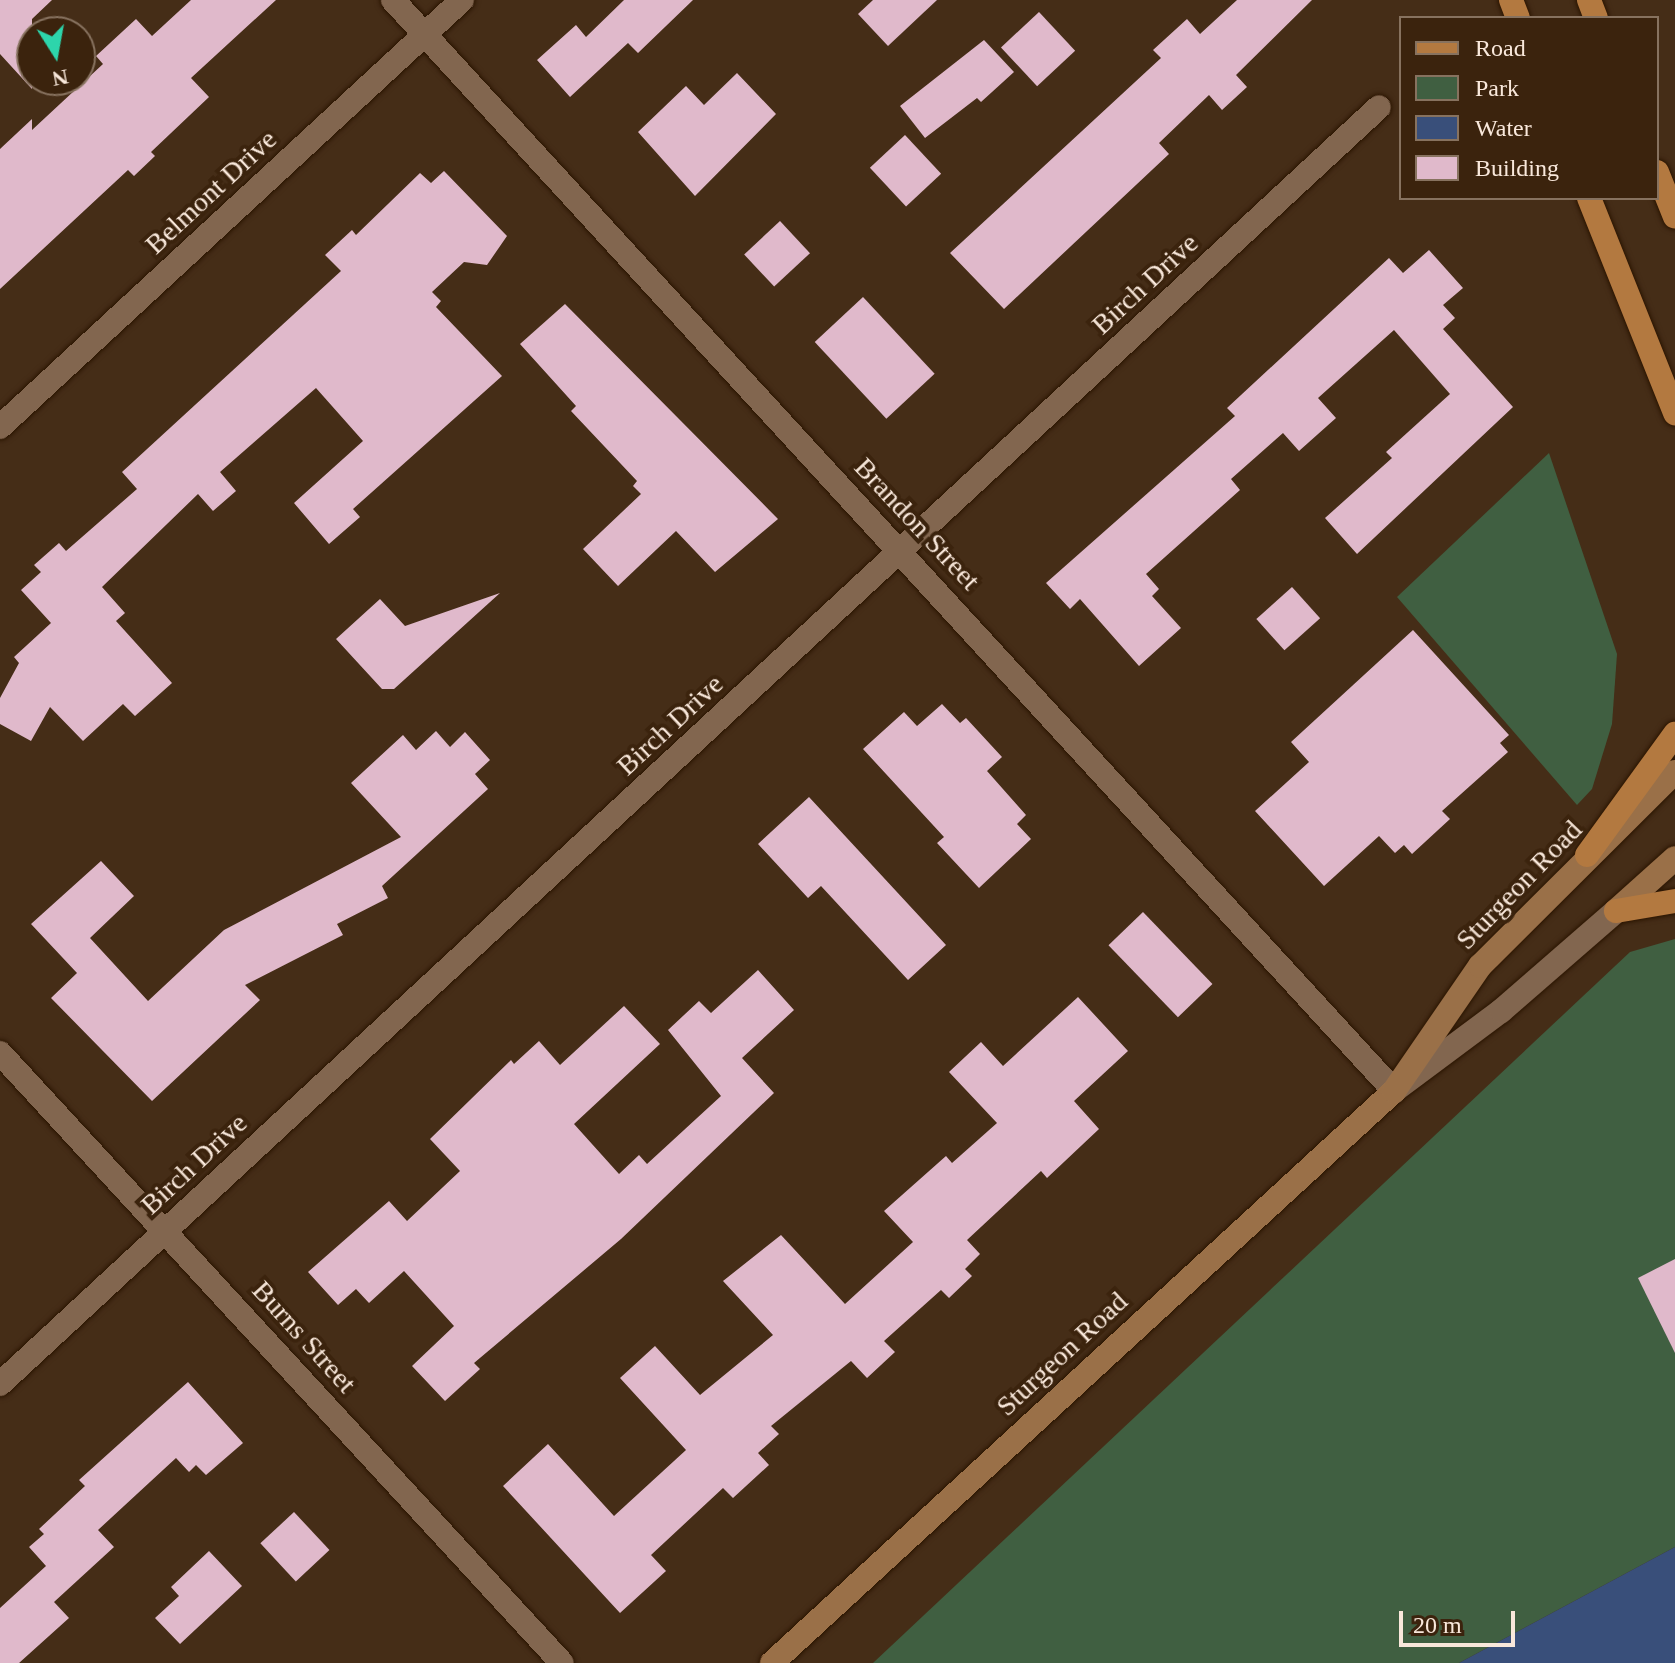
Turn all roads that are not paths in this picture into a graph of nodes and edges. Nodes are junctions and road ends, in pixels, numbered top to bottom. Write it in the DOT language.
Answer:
graph roads {
  1 [pos="393,0"];
  2 [pos="462,0"];
  3 [pos="425,35"];
  4 [pos="1379,107"];
  5 [pos="1659,177"];
  6 [pos="1590,200"];
  7 [pos="1675,217"];
  8 [pos="1675,413"];
  9 [pos="0,427"];
  10 [pos="902,551"];
  11 [pos="1675,734"];
  12 [pos="1675,772"];
  13 [pos="1587,855"];
  14 [pos="1675,858"];
  15 [pos="1675,901"];
  16 [pos="1616,911"];
  17 [pos="0,1053"];
  18 [pos="1394,1091"];
  19 [pos="166,1230"];
  20 [pos="0,1384"];
  21 [pos="562,1663"];
  22 [pos="772,1663"];
  1 -- 3 [label="street, Brandon Street"];
  2 -- 3 [label="street, Belmont Drive"];
  3 -- 9 [label="street, Belmont Drive"];
  3 -- 10 [label="street, Brandon Street"];
  4 -- 10 [label="street, Birch Drive"];
  5 -- 7 [label="main road"];
  6 -- 8 [label="main road"];
  10 -- 18 [label="street, Brandon Street"];
  10 -- 19 [label="street, Birch Drive"];
  11 -- 13 [label="main road"];
  12 -- 13 [label="main road, Sturgeon Road"];
  13 -- 18 [label="main road, Sturgeon Road"];
  14 -- 16 [label="main road, Sturgeon Road"];
  15 -- 16 [label="main road"];
  16 -- 18 [label="street, Sturgeon Road"];
  17 -- 19 [label="street, Burns Street"];
  18 -- 22 [label="main road, Sturgeon Road"];
  19 -- 20 [label="street, Birch Drive"];
  19 -- 21 [label="street, Burns Street"];
}
